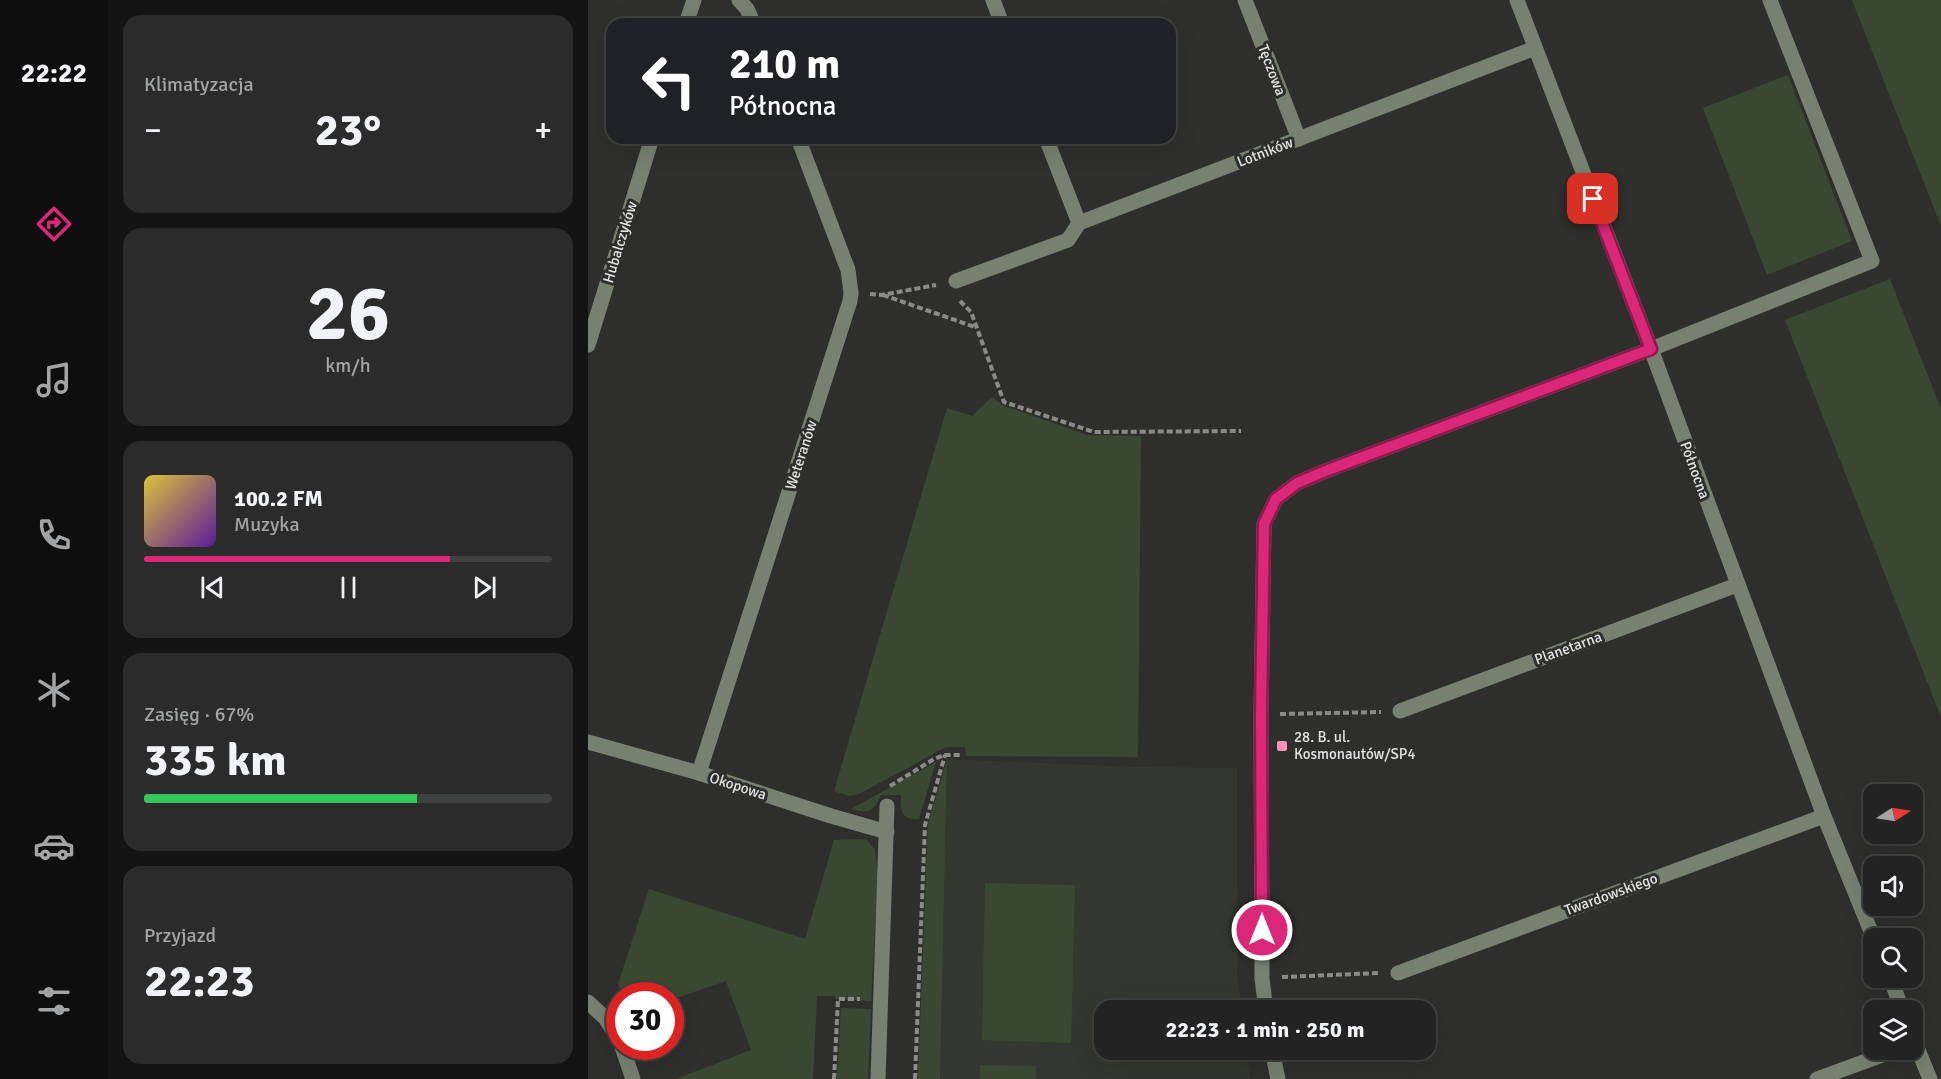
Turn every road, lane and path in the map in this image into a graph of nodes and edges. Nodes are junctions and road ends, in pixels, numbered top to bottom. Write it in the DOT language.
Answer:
graph roads {
  1 [pos="694,0"];
  2 [pos="739,0"];
  3 [pos="993,0"];
  4 [pos="1245,0"];
  5 [pos="1517,0"];
  6 [pos="1770,0"];
  7 [pos="688,18"];
  8 [pos="751,18"];
  9 [pos="1000,18"];
  10 [pos="1535,48"];
  11 [pos="1299,140"];
  12 [pos="649,144"];
  13 [pos="800,144"];
  14 [pos="1048,144"];
  15 [pos="1079,223"];
  16 [pos="956,281"];
  17 [pos="851,293"];
  18 [pos="882,294"];
  19 [pos="976,328"];
  20 [pos="588,345"];
  21 [pos="1651,349"];
  22 [pos="1241,431"];
  23 [pos="1737,585"];
  24 [pos="1400,711"];
  25 [pos="1261,714"];
  26 [pos="588,742"];
  27 [pos="945,755"];
  28 [pos="962,755"];
  29 [pos="699,773"];
  30 [pos="889,786"];
  31 [pos="888,806"];
  32 [pos="1824,816"];
  33 [pos="886,832"];
  34 [pos="1870,928"];
  35 [pos="1398,972"];
  36 [pos="1262,978"];
  37 [pos="882,999"];
  38 [pos="1265,1000"];
  39 [pos="588,1002"];
  40 [pos="606,1020"];
  41 [pos="626,1060"];
  42 [pos="1274,1060"];
  43 [pos="1869,1060"];
  44 [pos="1922,1060"];
  45 [pos="633,1079"];
  46 [pos="834,1079"];
  47 [pos="878,1079"];
  48 [pos="915,1079"];
  49 [pos="1278,1079"];
  50 [pos="1817,1079"];
  51 [pos="1930,1079"];
  1 -- 7 [label="street"];
  2 -- 8 [label="street"];
  3 -- 9 [label="street"];
  4 -- 11 [label="street, Tęczowa"];
  5 -- 10 [label="street, Północna"];
  6 -- 21 [label="street"];
  10 -- 11 [label="street, Lotników"];
  10 -- 21 [label="street, Północna"];
  11 -- 15 [label="street, Lotników"];
  12 -- 20 [label="street, Hubalczyków"];
  13 -- 17 [label="street, Weteranów"];
  14 -- 15 [label="street"];
  15 -- 16 [label="street"];
  16 -- 18 [label="path"];
  16 -- 19 [label="path"];
  17 -- 18 [label="path"];
  17 -- 29 [label="street, Weteranów"];
  18 -- 19 [label="path"];
  19 -- 22 [label="path"];
  21 -- 23 [label="street, Północna"];
  21 -- 25 [label="street"];
  23 -- 24 [label="street, Planetarna"];
  23 -- 32 [label="street, Północna"];
  24 -- 25 [label="path"];
  25 -- 36 [label="street"];
  26 -- 29 [label="street, Okopowa"];
  27 -- 28 [label="path"];
  27 -- 30 [label="path"];
  27 -- 48 [label="path"];
  29 -- 33 [label="street, Okopowa"];
  31 -- 33 [label="street"];
  32 -- 34 [label="street, Północna"];
  32 -- 35 [label="street, Twardowskiego"];
  33 -- 37 [label="street"];
  35 -- 36 [label="path"];
  36 -- 38 [label="street"];
  37 -- 46 [label="path"];
  37 -- 47 [label="street"];
  39 -- 40 [label="street"];
  41 -- 45 [label="street"];
  42 -- 49 [label="street"];
  43 -- 50 [label="street"];
  44 -- 51 [label="street"];
}
